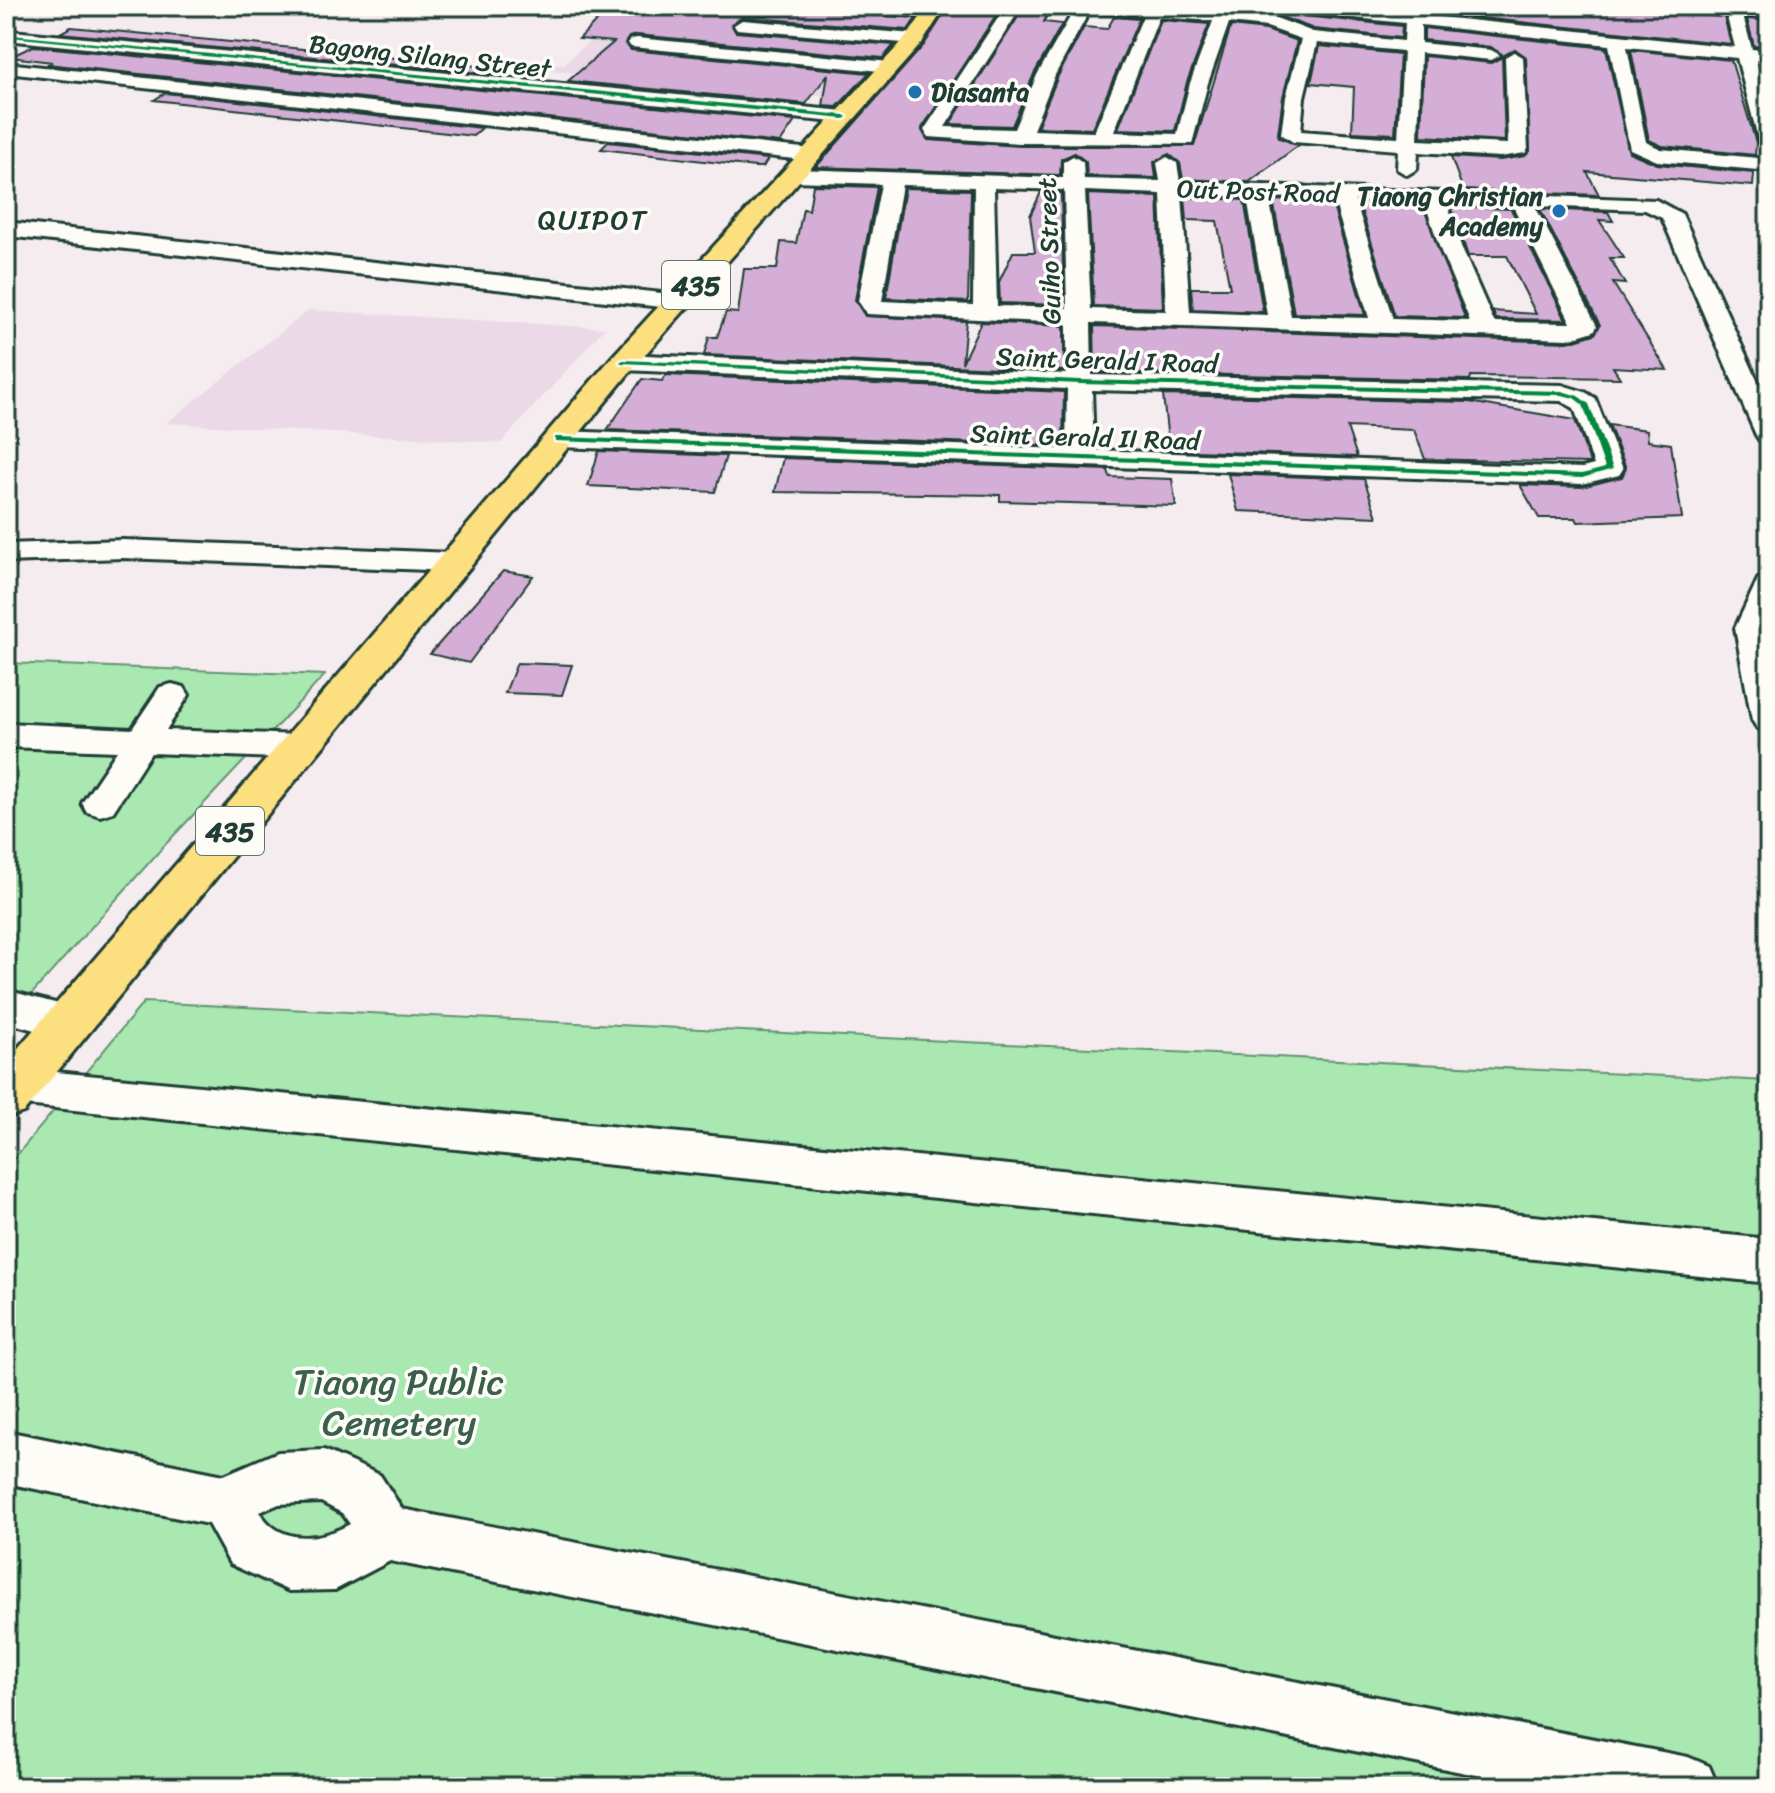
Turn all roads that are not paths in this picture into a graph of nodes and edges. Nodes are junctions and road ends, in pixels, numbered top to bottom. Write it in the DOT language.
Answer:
graph roads {
  1 [pos="861,6"];
  2 [pos="1014,6"];
  3 [pos="1082,6"];
  4 [pos="1284,6"];
  5 [pos="1691,6"];
  6 [pos="1732,8"];
  7 [pos="936,9"];
  8 [pos="1154,9"];
  9 [pos="1769,13"];
  10 [pos="1223,17"];
  11 [pos="1413,20"];
  12 [pos="742,25"];
  13 [pos="12,36"];
  14 [pos="1310,37"];
  15 [pos="915,39"];
  16 [pos="1617,41"];
  17 [pos="637,43"];
  18 [pos="1412,47"];
  19 [pos="1746,54"];
  20 [pos="1769,56"];
  21 [pos="1514,57"];
  22 [pos="1538,59"];
  23 [pos="6,68"];
  24 [pos="871,78"];
  25 [pos="1765,106"];
  26 [pos="844,117"];
  27 [pos="1020,137"];
  28 [pos="1071,138"];
  29 [pos="1101,139"];
  30 [pos="1769,142"];
  31 [pos="1406,146"];
  32 [pos="1164,151"];
  33 [pos="812,155"];
  34 [pos="1769,165"];
  35 [pos="794,175"];
  36 [pos="892,181"];
  37 [pos="984,184"];
  38 [pos="1076,186"];
  39 [pos="1171,188"];
  40 [pos="1257,191"];
  41 [pos="1343,194"];
  42 [pos="1409,196"];
  43 [pos="1434,197"];
  44 [pos="1521,200"];
  45 [pos="6,229"];
  46 [pos="680,302"];
  47 [pos="985,313"];
  48 [pos="1079,316"];
  49 [pos="1178,320"];
  50 [pos="1280,323"];
  51 [pos="1383,326"];
  52 [pos="1485,329"];
  53 [pos="623,362"];
  54 [pos="1080,382"];
  55 [pos="1769,435"];
  56 [pos="558,439"];
  57 [pos="1080,459"];
  58 [pos="1609,469"];
  59 [pos="6,553"];
  60 [pos="453,562"];
  61 [pos="1769,586"];
  62 [pos="172,695"];
  63 [pos="1769,720"];
  64 [pos="6,735"];
  65 [pos="140,742"];
  66 [pos="301,747"];
  67 [pos="100,803"];
  68 [pos="6,1006"];
  69 [pos="70,1023"];
  70 [pos="10,1091"];
  71 [pos="1769,1261"];
  72 [pos="6,1457"];
  73 [pos="224,1501"];
  74 [pos="386,1533"];
  75 [pos="1688,1787"];
  1 -- 7 [label="street"];
  2 -- 27 [label="street"];
  3 -- 8 [label="street"];
  3 -- 27 [label="street"];
  4 -- 11 [label="street"];
  5 -- 6 [label="street"];
  6 -- 9 [label="street"];
  6 -- 19 [label="street"];
  7 -- 15 [label="main road, 435"];
  8 -- 10 [label="street"];
  8 -- 29 [label="street"];
  10 -- 14 [label="street"];
  10 -- 29 [label="street"];
  11 -- 16 [label="street"];
  11 -- 18 [label="street"];
  12 -- 15 [label="street"];
  13 -- 26 [label="street, Bagong Silang Street"];
  14 -- 18 [label="street"];
  14 -- 31 [label="street"];
  15 -- 24 [label="main road, 435"];
  16 -- 19 [label="street"];
  16 -- 34 [label="street"];
  17 -- 24 [label="street"];
  18 -- 21 [label="street"];
  18 -- 31 [label="street"];
  19 -- 20 [label="street"];
  19 -- 25 [label="street"];
  21 -- 22 [label="street"];
  21 -- 31 [label="street"];
  23 -- 33 [label="street"];
  24 -- 26 [label="main road, 435"];
  25 -- 30 [label="street"];
  26 -- 33 [label="main road, 435"];
  27 -- 28 [label="street"];
  28 -- 29 [label="street"];
  28 -- 38 [label="street, Guiho Street"];
  31 -- 42 [label="street"];
  32 -- 39 [label="street"];
  33 -- 35 [label="main road, 435"];
  35 -- 36 [label="street, Out Post Road"];
  35 -- 46 [label="main road, 435"];
  36 -- 37 [label="street, Out Post Road"];
  36 -- 47 [label="street"];
  37 -- 38 [label="street, Out Post Road"];
  37 -- 47 [label="street"];
  38 -- 39 [label="street, Out Post Road"];
  38 -- 48 [label="street, Guiho Street"];
  39 -- 40 [label="street, Out Post Road"];
  39 -- 49 [label="street"];
  40 -- 41 [label="street, Out Post Road"];
  40 -- 50 [label="street"];
  41 -- 42 [label="street, Out Post Road"];
  41 -- 51 [label="street"];
  42 -- 43 [label="street, Out Post Road"];
  43 -- 44 [label="street, Out Post Road"];
  43 -- 52 [label="street"];
  44 -- 52 [label="street"];
  44 -- 55 [label="street, Out Post Road"];
  45 -- 46 [label="street"];
  46 -- 53 [label="main road, 435"];
  47 -- 48 [label="street"];
  48 -- 49 [label="street"];
  48 -- 54 [label="street, Guiho Street"];
  49 -- 50 [label="street"];
  50 -- 51 [label="street"];
  51 -- 52 [label="street"];
  53 -- 54 [label="street, Saint Gerald I Road"];
  53 -- 56 [label="main road, 435"];
  54 -- 57 [label="street, Guiho Street"];
  54 -- 58 [label="street, Saint Gerald I Road"];
  56 -- 57 [label="street, Saint Gerald II Road"];
  56 -- 60 [label="main road, 435"];
  57 -- 58 [label="street, Saint Gerald II Road"];
  59 -- 60 [label="street"];
  60 -- 66 [label="main road, 435"];
  61 -- 63 [label="street"];
  62 -- 65 [label="street"];
  64 -- 65 [label="street"];
  65 -- 66 [label="street"];
  65 -- 67 [label="street"];
  66 -- 69 [label="main road, 435"];
  68 -- 69 [label="street"];
  69 -- 70 [label="main road, 435"];
  70 -- 71 [label="street"];
  72 -- 73 [label="street"];
  73 -- 74 [label="street"];
  73 -- 74 [label="street"];
  74 -- 75 [label="street"];
}
